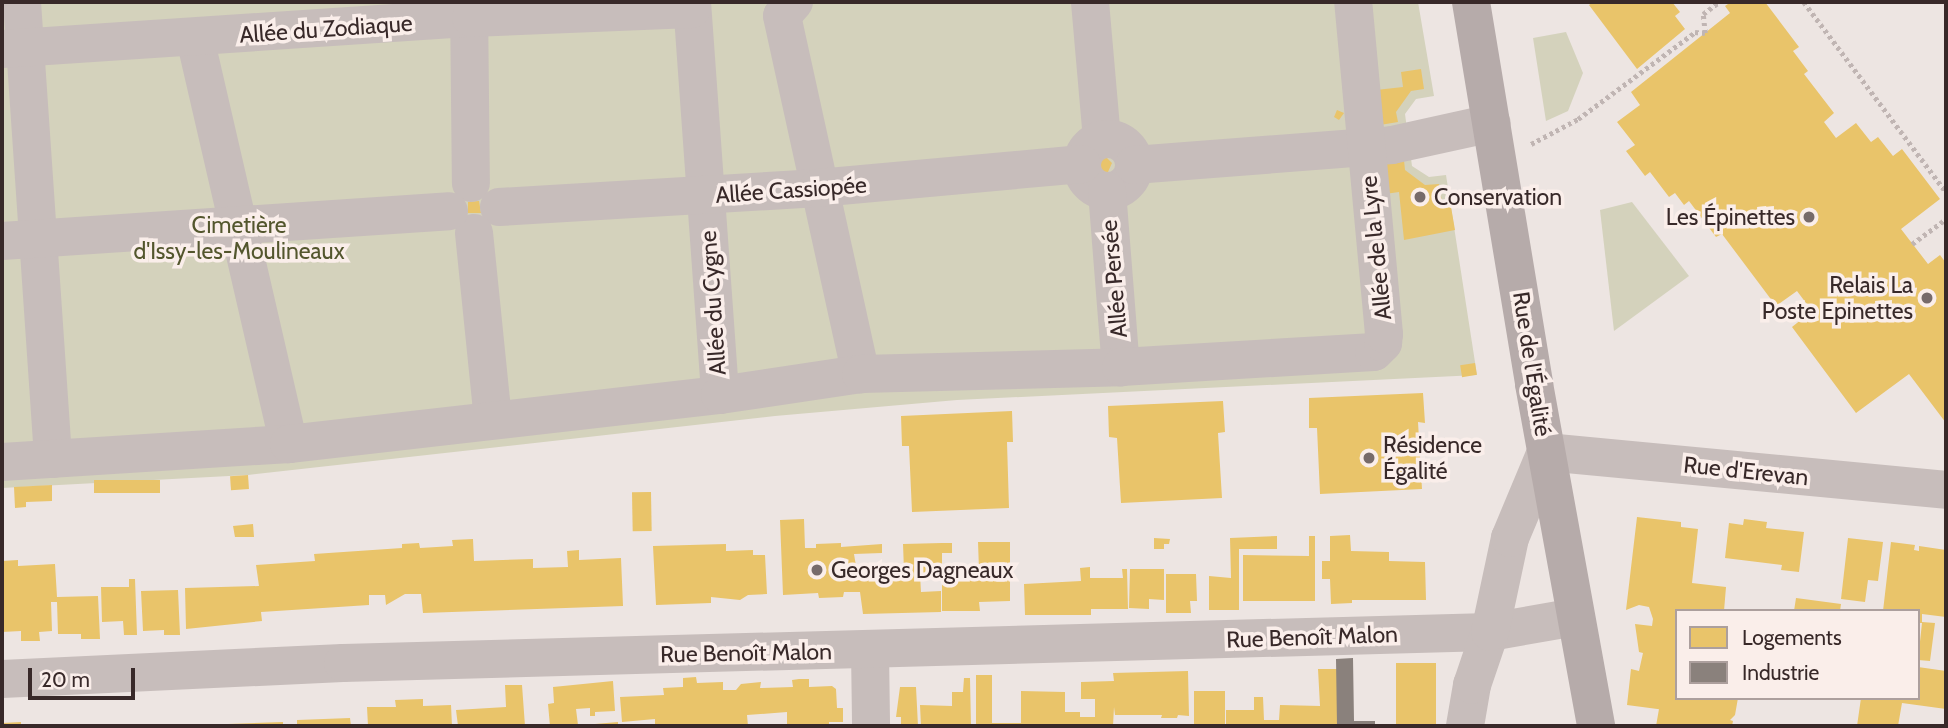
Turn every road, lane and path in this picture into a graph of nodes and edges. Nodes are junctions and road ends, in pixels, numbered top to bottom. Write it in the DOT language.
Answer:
graph roads {
  1 [pos="22,2"];
  2 [pos="794,2"];
  3 [pos="1090,2"];
  4 [pos="1353,2"];
  5 [pos="1471,2"];
  6 [pos="1719,2"];
  7 [pos="1804,2"];
  8 [pos="692,6"];
  9 [pos="470,10"];
  10 [pos="195,38"];
  11 [pos="14,49"];
  12 [pos="1492,123"];
  13 [pos="1366,146"];
  14 [pos="1499,160"];
  15 [pos="1097,165"];
  16 [pos="818,188"];
  17 [pos="1946,192"];
  18 [pos="706,196"];
  19 [pos="473,208"];
  20 [pos="1946,219"];
  21 [pos="239,226"];
  22 [pos="19,240"];
  23 [pos="1912,244"];
  24 [pos="1121,367"];
  25 [pos="861,374"];
  26 [pos="720,395"];
  27 [pos="493,419"];
  28 [pos="289,444"];
  29 [pos="1546,452"];
  30 [pos="53,458"];
  31 [pos="2,462"];
  32 [pos="1946,490"];
  33 [pos="1576,617"];
  34 [pos="1490,632"];
  35 [pos="870,650"];
  36 [pos="2,679"];
  37 [pos="871,726"];
  38 [pos="1465,726"];
  39 [pos="1596,726"];
  1 -- 11 [label="street"];
  2 -- 16 [label="street"];
  3 -- 15 [label="street, Allée Persée"];
  4 -- 13 [label="street, Allée de la Lyre"];
  5 -- 12 [label="main road, Rue de l'Égalité"];
  6 -- 14 [label="path"];
  7 -- 17 [label="path"];
  8 -- 9 [label="street, Allée du Zodiaque"];
  8 -- 18 [label="street, Allée du Cygne"];
  9 -- 10 [label="street, Allée du Zodiaque"];
  9 -- 19 [label="street"];
  10 -- 11 [label="street, Allée du Zodiaque"];
  10 -- 21 [label="street"];
  11 -- 22 [label="street"];
  12 -- 13 [label="street"];
  12 -- 14 [label="main road, Rue de l'Égalité"];
  13 -- 15 [label="street"];
  13 -- 24 [label="street, Allée de la Lyre"];
  14 -- 29 [label="main road, Rue de l'Égalité"];
  15 -- 16 [label="street, Allée Cassiopée"];
  15 -- 24 [label="street, Allée Persée"];
  16 -- 18 [label="street, Allée Cassiopée"];
  16 -- 25 [label="street"];
  18 -- 19 [label="street, Allée Cassiopée"];
  18 -- 26 [label="street, Allée du Cygne"];
  19 -- 21 [label="street, Allée Cassiopée"];
  19 -- 27 [label="street"];
  20 -- 23 [label="path"];
  21 -- 22 [label="street, Allée Cassiopée"];
  21 -- 28 [label="street"];
  22 -- 30 [label="street"];
  24 -- 25 [label="street"];
  25 -- 26 [label="street"];
  26 -- 27 [label="street"];
  27 -- 28 [label="street"];
  28 -- 30 [label="street"];
  29 -- 32 [label="street, Rue d'Erevan"];
  29 -- 33 [label="main road, Rue de l'Égalité"];
  29 -- 34 [label="street"];
  30 -- 31 [label="street"];
  33 -- 34 [label="street, Rue Benoît Malon"];
  33 -- 39 [label="main road, Rue de l'Égalité"];
  34 -- 35 [label="street, Rue Benoît Malon"];
  34 -- 38 [label="street"];
  35 -- 36 [label="street, Rue Benoît Malon"];
  35 -- 37 [label="street"];
}
